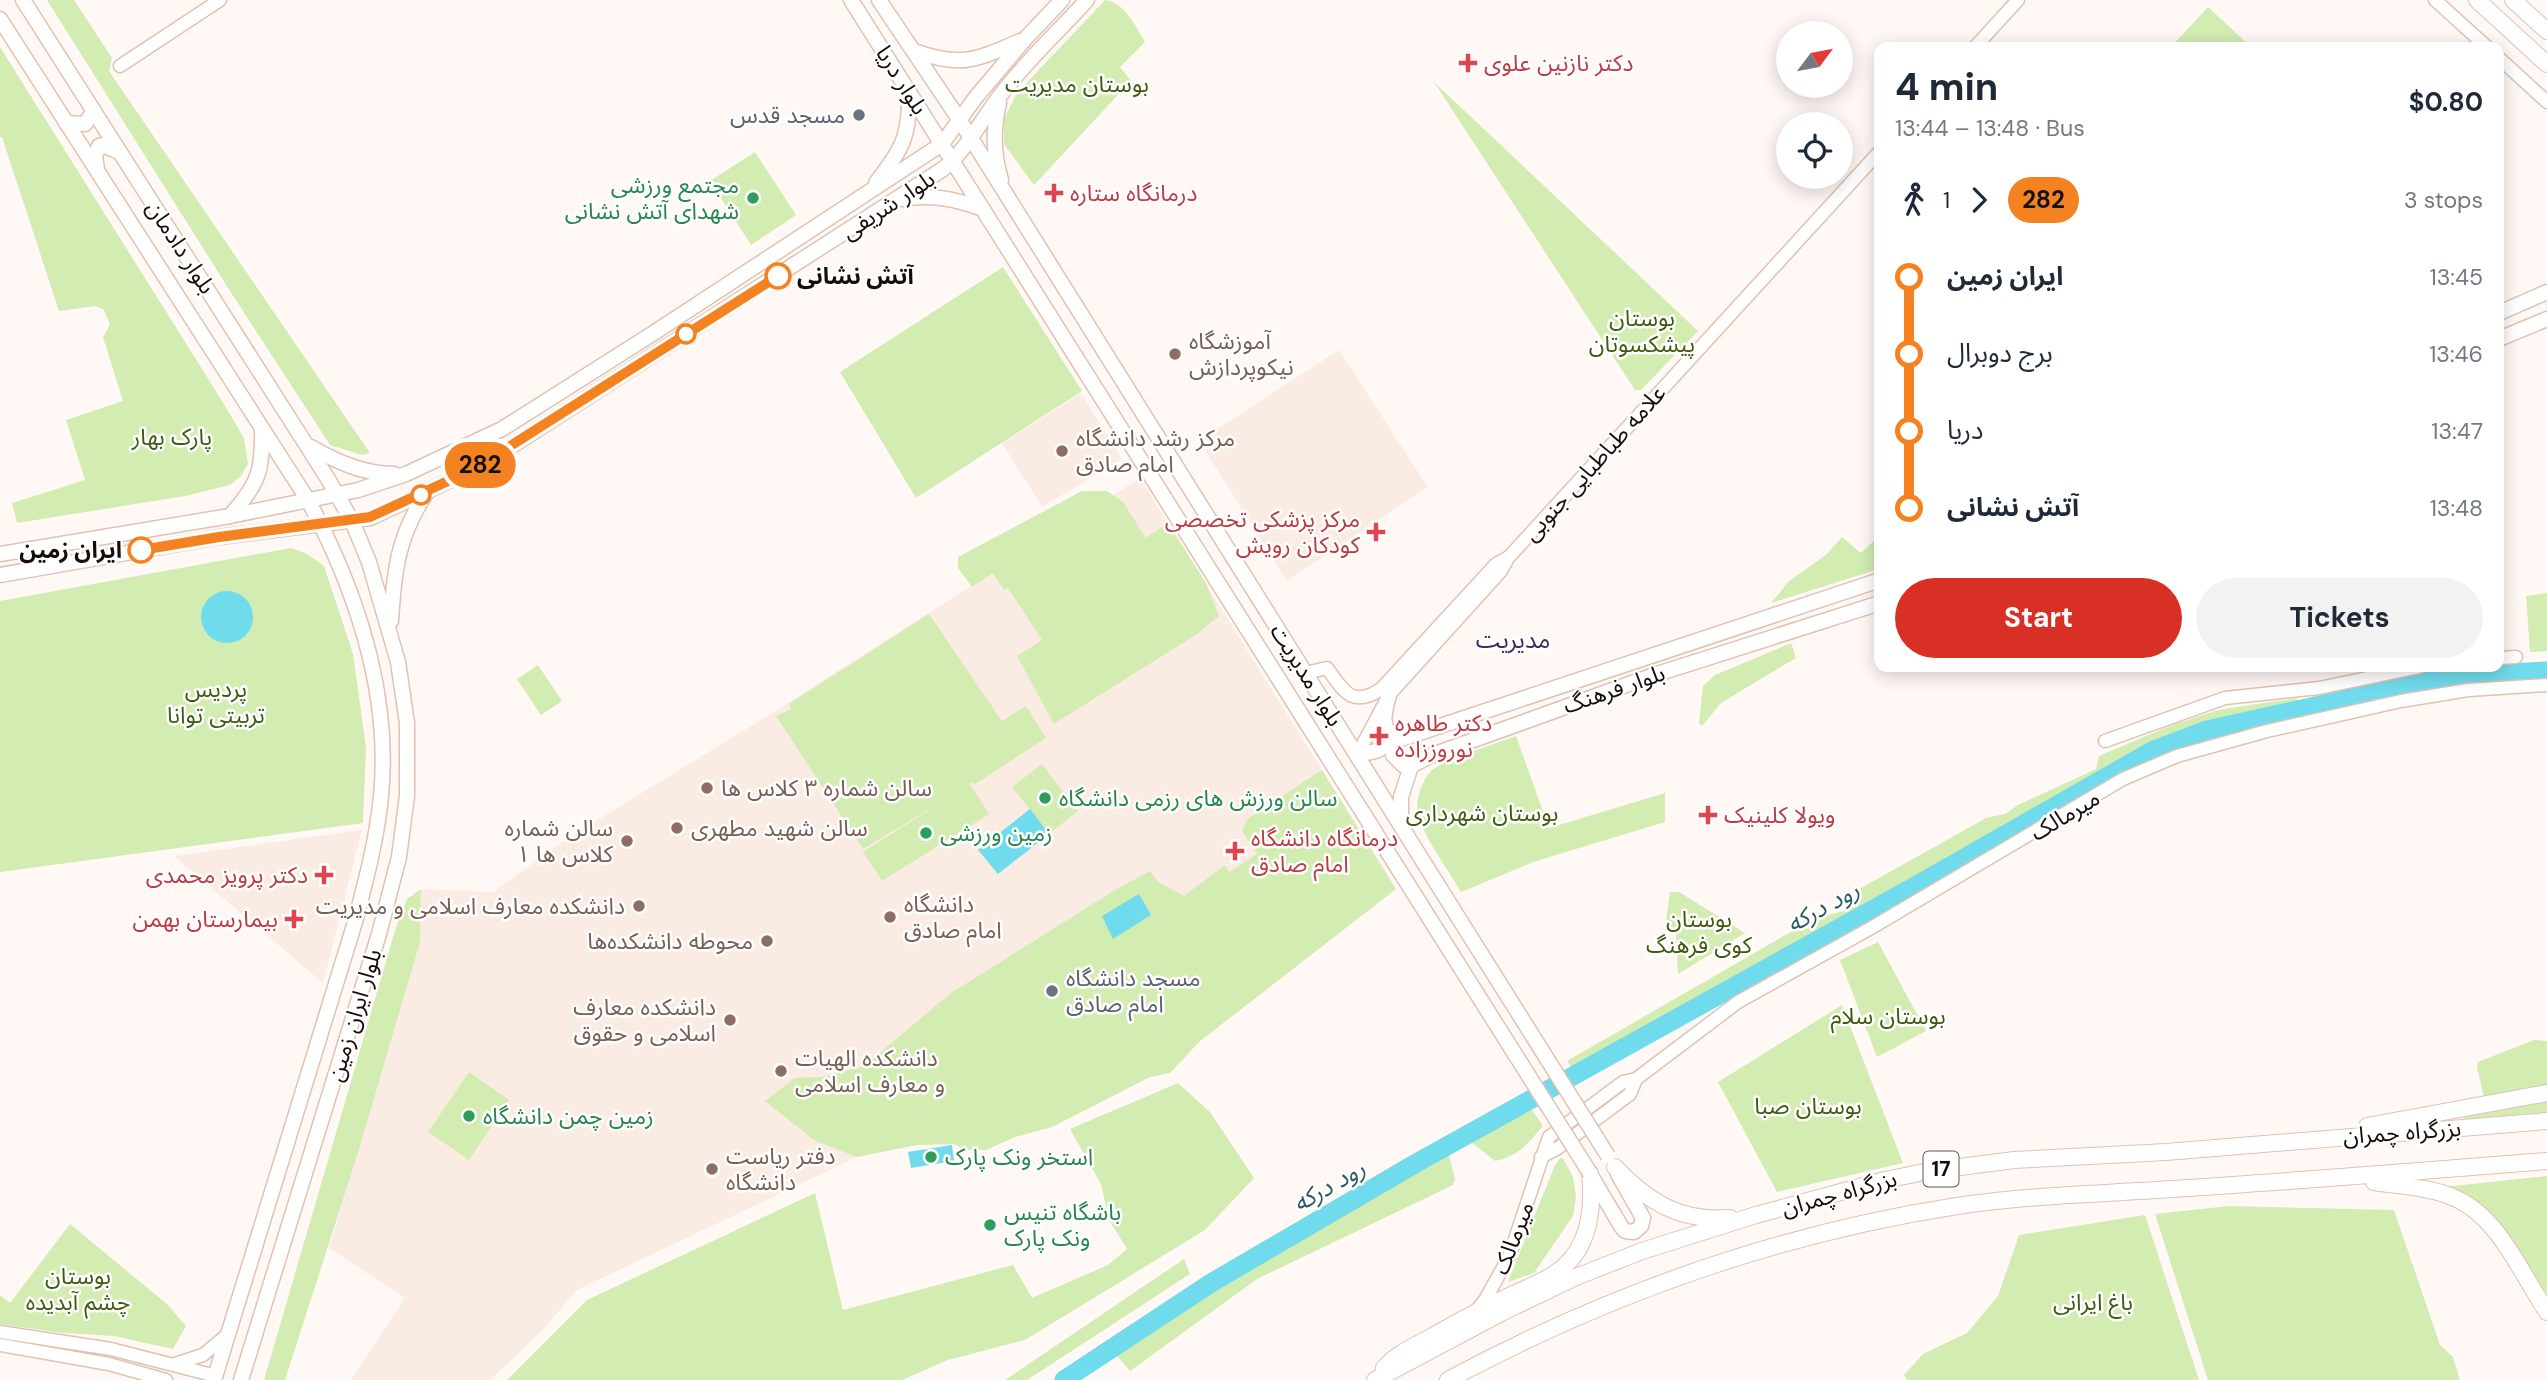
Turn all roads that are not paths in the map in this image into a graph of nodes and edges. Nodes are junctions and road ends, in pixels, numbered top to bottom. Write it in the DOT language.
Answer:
graph roads {
  1 [pos="23,0"];
  2 [pos="220,0"];
  3 [pos="851,0"];
  4 [pos="1062,0"];
  5 [pos="1087,0"];
  6 [pos="2018,0"];
  7 [pos="2435,0"];
  8 [pos="2477,0"];
  9 [pos="2513,0"];
  10 [pos="880,2"];
  11 [pos="862,17"];
  12 [pos="0,19"];
  13 [pos="2547,31"];
  14 [pos="1025,39"];
  15 [pos="1980,42"];
  16 [pos="2481,42"];
  17 [pos="914,51"];
  18 [pos="2504,63"];
  19 [pos="2547,64"];
  20 [pos="120,66"];
  21 [pos="909,89"];
  22 [pos="1000,95"];
  23 [pos="2547,102"];
  24 [pos="94,111"];
  25 [pos="959,119"];
  26 [pos="66,123"];
  27 [pos="971,138"];
  28 [pos="942,144"];
  29 [pos="120,152"];
  30 [pos="1874,158"];
  31 [pos="953,161"];
  32 [pos="97,172"];
  33 [pos="869,192"];
  34 [pos="1004,192"];
  35 [pos="897,200"];
  36 [pos="983,209"];
  37 [pos="1055,275"];
  38 [pos="1034,290"];
  39 [pos="2547,292"];
  40 [pos="714,294"];
  41 [pos="724,310"];
  42 [pos="2504,311"];
  43 [pos="2547,319"];
  44 [pos="2504,338"];
  45 [pos="262,428"];
  46 [pos="307,445"];
  47 [pos="406,474"];
  48 [pos="427,492"];
  49 [pos="337,495"];
  50 [pos="1195,497"];
  51 [pos="308,500"];
  52 [pos="1173,511"];
  53 [pos="230,516"];
  54 [pos="352,521"];
  55 [pos="321,524"];
  56 [pos="0,554"];
  57 [pos="1508,558"];
  58 [pos="0,575"];
  59 [pos="1874,582"];
  60 [pos="1874,605"];
  61 [pos="390,633"];
  62 [pos="2516,657"];
  63 [pos="2504,658"];
  64 [pos="2396,672"];
  65 [pos="1305,673"];
  66 [pos="2547,685"];
  67 [pos="1389,695"];
  68 [pos="1398,740"];
  69 [pos="2105,741"];
  70 [pos="1357,755"];
  71 [pos="1411,766"];
  72 [pos="1401,825"];
  73 [pos="2547,1093"];
  74 [pos="2547,1121"];
  75 [pos="2323,1138"];
  76 [pos="1611,1161"];
  77 [pos="2547,1161"];
  78 [pos="1590,1173"];
  79 [pos="2348,1177"];
  80 [pos="1756,1215"];
  81 [pos="2547,1312"];
  82 [pos="1473,1313"];
  83 [pos="0,1332"];
  84 [pos="229,1334"];
  85 [pos="0,1345"];
  86 [pos="172,1364"];
  87 [pos="220,1379"];
  88 [pos="165,1380"];
  89 [pos="241,1380"];
  90 [pos="1374,1380"];
  91 [pos="1448,1380"];
  1 -- 24 [label="main road, بلوار دادمان"];
  2 -- 20 [label="street"];
  3 -- 11 [label="main road, بلوار دریا"];
  4 -- 14 [label="main road"];
  5 -- 22 [label="main road, بلوار شریفی"];
  6 -- 15 [label="street"];
  7 -- 16 [label="street"];
  8 -- 19 [label="highway"];
  9 -- 13 [label="highway"];
  10 -- 11 [label="main road"];
  10 -- 17 [label="main road, بلوار دریا"];
  11 -- 21 [label="main road, بلوار دریا"];
  12 -- 26 [label="main road, بلوار دادمان"];
  14 -- 17 [label="main road"];
  14 -- 25 [label="main road"];
  17 -- 25 [label="main road, بلوار دریا"];
  18 -- 23 [label="street"];
  21 -- 28 [label="main road, بلوار دریا"];
  21 -- 33 [label="main road"];
  22 -- 27 [label="main road, بلوار شریفی"];
  22 -- 34 [label="main road"];
  24 -- 26 [label="main road"];
  24 -- 29 [label="main road, بلوار دادمان"];
  25 -- 27 [label="main road, بلوار دریا"];
  25 -- 28 [label="main road"];
  26 -- 32 [label="main road, بلوار دادمان"];
  27 -- 31 [label="main road, بلوار شریفی"];
  27 -- 34 [label="main road, بلوار مدیریت"];
  28 -- 31 [label="main road, بلوار دریا"];
  28 -- 33 [label="main road, بلوار شریفی"];
  29 -- 32 [label="main road"];
  29 -- 46 [label="main road, بلوار دادمان"];
  30 -- 57 [label="street, علامه طباطبایی جنوبی"];
  31 -- 35 [label="main road, بلوار شریفی"];
  31 -- 36 [label="main road, بلوار مدیریت"];
  32 -- 45 [label="main road, بلوار دادمان"];
  33 -- 40 [label="main road, بلوار شریفی"];
  34 -- 37 [label="main road, بلوار مدیریت"];
  35 -- 36 [label="main road"];
  35 -- 41 [label="main road, بلوار شریفی"];
  36 -- 38 [label="main road, بلوار مدیریت"];
  37 -- 38 [label="main road"];
  37 -- 50 [label="main road, بلوار مدیریت"];
  38 -- 52 [label="main road, بلوار مدیریت"];
  39 -- 42 [label="main road"];
  40 -- 41 [label="main road"];
  40 -- 47 [label="main road, بلوار شریفی"];
  41 -- 48 [label="main road, بلوار شریفی"];
  43 -- 44 [label="main road"];
  45 -- 51 [label="main road, بلوار دادمان"];
  45 -- 53 [label="main road"];
  46 -- 47 [label="main road"];
  46 -- 49 [label="main road, بلوار دادمان"];
  47 -- 49 [label="main road, بلوار شریفی"];
  48 -- 54 [label="main road, بلوار شریفی"];
  48 -- 61 [label="main road"];
  49 -- 51 [label="main road, بلوار شریفی"];
  49 -- 54 [label="main road, بلوار دادمان"];
  50 -- 52 [label="main road"];
  50 -- 65 [label="main road, بلوار مدیریت"];
  51 -- 53 [label="main road, بلوار شریفی"];
  51 -- 55 [label="main road, بلوار ایران زمین"];
  52 -- 78 [label="main road, بلوار مدیریت, bridge"];
  53 -- 56 [label="main road, بلوار شریفی"];
  54 -- 55 [label="main road, بلوار شریفی"];
  54 -- 61 [label="main road, بلوار ایران زمین"];
  55 -- 58 [label="main road, بلوار شریفی"];
  55 -- 84 [label="main road, بلوار ایران زمین"];
  57 -- 65 [label="street, علامه طباطبایی جنوبی"];
  57 -- 67 [label="street, علامه طباطبایی جنوبی"];
  59 -- 68 [label="main road, بلوار فرهنگ"];
  60 -- 71 [label="main road, بلوار فرهنگ"];
  61 -- 89 [label="main road, بلوار ایران زمین"];
  62 -- 63 [label="street"];
  64 -- 69 [label="street"];
  65 -- 70 [label="main road, بلوار مدیریت"];
  66 -- 82 [label="street, میرمالک"];
  67 -- 68 [label="main road"];
  67 -- 70 [label="street, علامه طباطبایی جنوبی"];
  68 -- 70 [label="main road, بلوار فرهنگ"];
  68 -- 71 [label="main road"];
  70 -- 72 [label="main road, بلوار مدیریت"];
  71 -- 72 [label="main road"];
  72 -- 76 [label="main road, بلوار مدیریت, bridge"];
  73 -- 75 [label="highway"];
  74 -- 75 [label="highway, بزرگراه چمران / 17"];
  75 -- 80 [label="highway, بزرگراه چمران / 17"];
  76 -- 78 [label="main road, بلوار مدیریت"];
  76 -- 80 [label="highway"];
  77 -- 79 [label="highway, بزرگراه چمران / 17"];
  78 -- 82 [label="highway"];
  79 -- 81 [label="highway"];
  79 -- 91 [label="highway, بزرگراه چمران / 17"];
  80 -- 90 [label="highway, بزرگراه چمران / 17"];
  82 -- 90 [label="highway"];
  83 -- 86 [label="street"];
  84 -- 86 [label="street"];
  84 -- 87 [label="main road, بلوار ایران زمین"];
  85 -- 88 [label="street"];
  86 -- 87 [label="street"];
}
